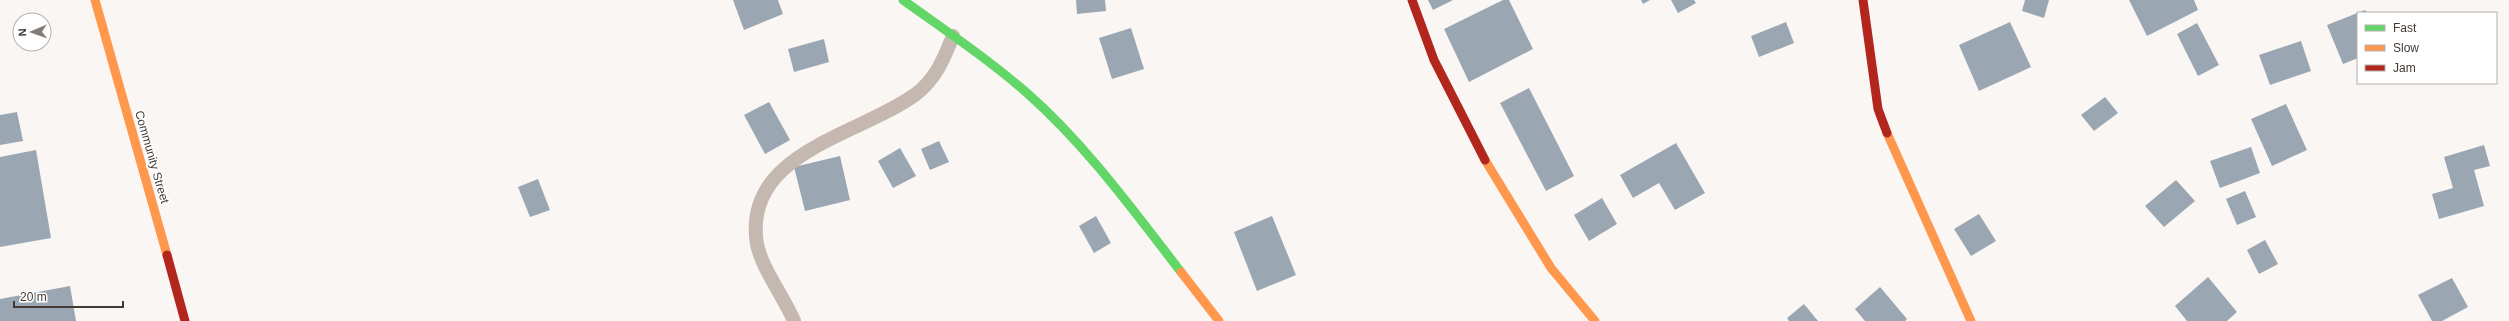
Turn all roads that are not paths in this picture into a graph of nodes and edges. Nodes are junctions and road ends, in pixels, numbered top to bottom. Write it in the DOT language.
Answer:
graph roads {
  1 [pos="95,0"];
  2 [pos="903,0"];
  3 [pos="1412,0"];
  4 [pos="1862,0"];
  5 [pos="953,36"];
  6 [pos="185,321"];
  7 [pos="794,321"];
  8 [pos="1219,321"];
  9 [pos="1595,321"];
  10 [pos="1971,321"];
  1 -- 6 [label="street, Community Street"];
  2 -- 5 [label="street"];
  3 -- 9 [label="street"];
  4 -- 10 [label="street"];
  5 -- 7 [label="lane"];
  5 -- 8 [label="street"];
}
